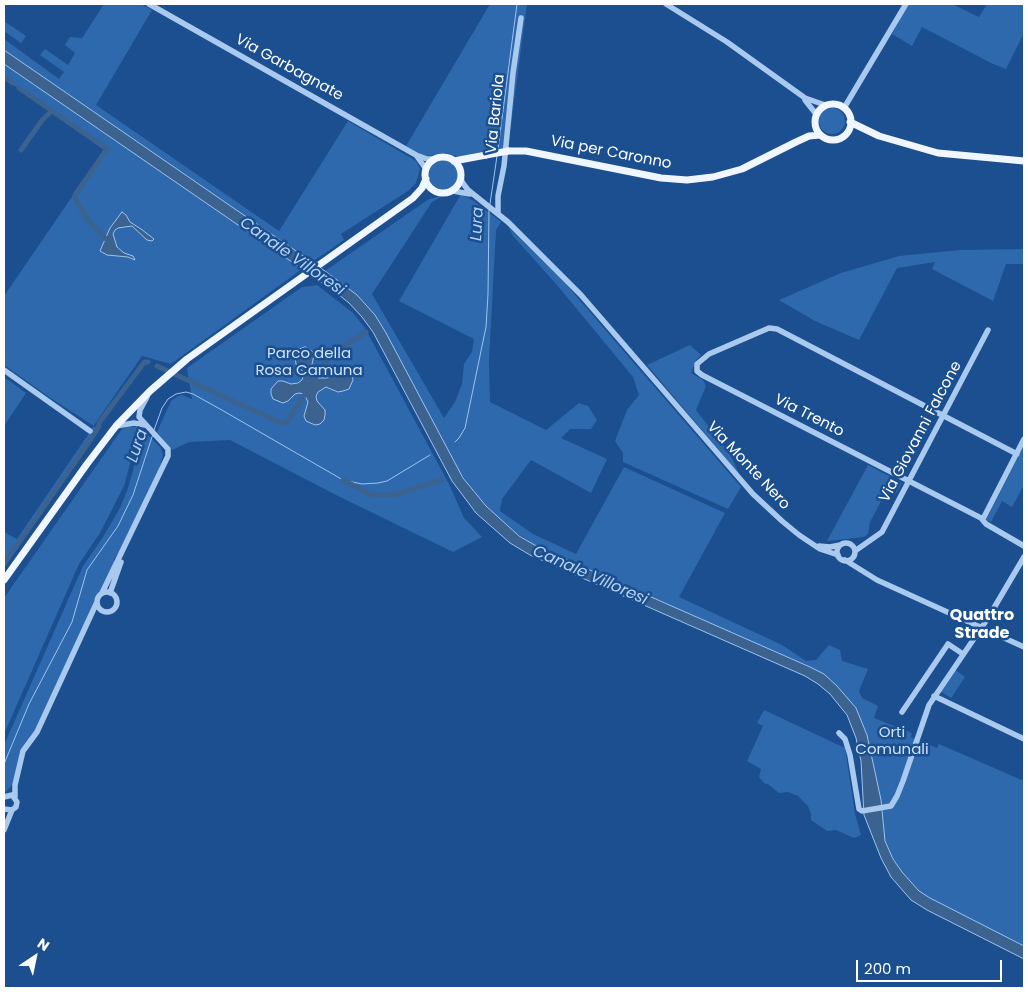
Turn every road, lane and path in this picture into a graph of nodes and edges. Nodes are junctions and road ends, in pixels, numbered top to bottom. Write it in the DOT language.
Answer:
graph roads {
  1 [pos="149,4"];
  2 [pos="666,4"];
  3 [pos="906,4"];
  4 [pos="521,18"];
  5 [pos="796,92"];
  6 [pos="825,105"];
  7 [pos="844,108"];
  8 [pos="815,118"];
  9 [pos="850,122"];
  10 [pos="847,133"];
  11 [pos="820,135"];
  12 [pos="879,136"];
  13 [pos="796,142"];
  14 [pos="416,155"];
  15 [pos="483,156"];
  16 [pos="435,159"];
  17 [pos="454,161"];
  18 [pos="1024,162"];
  19 [pos="426,169"];
  20 [pos="461,176"];
  21 [pos="426,179"];
  22 [pos="436,191"];
  23 [pos="452,191"];
  24 [pos="474,196"];
  25 [pos="413,198"];
  26 [pos="498,214"];
  27 [pos="988,330"];
  28 [pos="4,370"];
  29 [pos="150,391"];
  30 [pos="943,416"];
  31 [pos="145,425"];
  32 [pos="116,426"];
  33 [pos="90,431"];
  34 [pos="1024,439"];
  35 [pos="1017,454"];
  36 [pos="909,482"];
  37 [pos="981,518"];
  38 [pos="130,537"];
  39 [pos="871,541"];
  40 [pos="850,544"];
  41 [pos="815,545"];
  42 [pos="840,546"];
  43 [pos="1024,546"];
  44 [pos="855,553"];
  45 [pos="838,555"];
  46 [pos="1024,557"];
  47 [pos="845,560"];
  48 [pos="865,573"];
  49 [pos="4,580"];
  50 [pos="110,592"];
  51 [pos="102,593"];
  52 [pos="97,602"];
  53 [pos="100,609"];
  54 [pos="93,611"];
  55 [pos="982,627"];
  56 [pos="1024,647"];
  57 [pos="963,654"];
  58 [pos="934,696"];
  59 [pos="902,712"];
  60 [pos="839,732"];
  61 [pos="1024,739"];
  62 [pos="15,785"];
  63 [pos="5,796"];
  64 [pos="15,797"];
  65 [pos="7,809"];
  66 [pos="4,829"];
  1 -- 14 [label="street, Via Garbagnate"];
  2 -- 5 [label="street"];
  3 -- 7 [label="street"];
  4 -- 26 [label="street, Via Bariola"];
  5 -- 6 [label="street"];
  5 -- 8 [label="street"];
  6 -- 7 [label="main road"];
  6 -- 8 [label="main road"];
  7 -- 9 [label="main road"];
  8 -- 11 [label="main road"];
  8 -- 13 [label="main road"];
  9 -- 10 [label="main road"];
  9 -- 12 [label="main road"];
  10 -- 11 [label="main road"];
  10 -- 12 [label="main road"];
  11 -- 13 [label="main road"];
  12 -- 18 [label="main road"];
  13 -- 15 [label="main road, Via per Caronno, bridge"];
  14 -- 16 [label="street, Via Garbagnate"];
  14 -- 19 [label="street, Via Garbagnate"];
  15 -- 17 [label="main road"];
  15 -- 20 [label="main road"];
  16 -- 17 [label="main road"];
  16 -- 19 [label="main road"];
  17 -- 20 [label="main road"];
  19 -- 21 [label="main road"];
  20 -- 23 [label="main road"];
  20 -- 24 [label="street"];
  21 -- 22 [label="main road"];
  21 -- 25 [label="main road"];
  22 -- 23 [label="main road"];
  22 -- 25 [label="main road"];
  23 -- 24 [label="street"];
  24 -- 26 [label="street"];
  25 -- 29 [label="main road"];
  26 -- 41 [label="street, Via Monte Nero"];
  27 -- 30 [label="street, Via Giovanni Falcone"];
  28 -- 33 [label="street"];
  29 -- 31 [label="street"];
  29 -- 32 [label="main road"];
  30 -- 35 [label="street"];
  30 -- 36 [label="street, Via Giovanni Falcone"];
  30 -- 36 [label="street, Via Trento"];
  31 -- 32 [label="street"];
  31 -- 38 [label="street"];
  32 -- 49 [label="main road"];
  34 -- 35 [label="street"];
  35 -- 37 [label="street"];
  36 -- 37 [label="street, Via Trento"];
  36 -- 39 [label="street, Via Giovanni Falcone"];
  37 -- 43 [label="street, Via Trento"];
  38 -- 50 [label="street"];
  38 -- 51 [label="street"];
  39 -- 40 [label="street"];
  39 -- 44 [label="street, Via Giovanni Falcone"];
  40 -- 42 [label="street"];
  40 -- 44 [label="street"];
  41 -- 42 [label="street"];
  41 -- 45 [label="street, Via Monte Nero"];
  42 -- 45 [label="street"];
  44 -- 47 [label="street"];
  44 -- 48 [label="street"];
  45 -- 47 [label="street"];
  46 -- 55 [label="street"];
  47 -- 48 [label="street"];
  48 -- 55 [label="street"];
  50 -- 51 [label="street"];
  50 -- 53 [label="street"];
  51 -- 52 [label="street"];
  52 -- 53 [label="street"];
  52 -- 54 [label="street"];
  53 -- 54 [label="street"];
  54 -- 62 [label="street"];
  55 -- 56 [label="street"];
  55 -- 57 [label="street"];
  57 -- 58 [label="street"];
  57 -- 59 [label="street"];
  58 -- 60 [label="street"];
  58 -- 61 [label="street"];
  62 -- 63 [label="street"];
  62 -- 64 [label="street"];
  63 -- 64 [label="street"];
  64 -- 65 [label="street"];
  65 -- 66 [label="street"];
}
